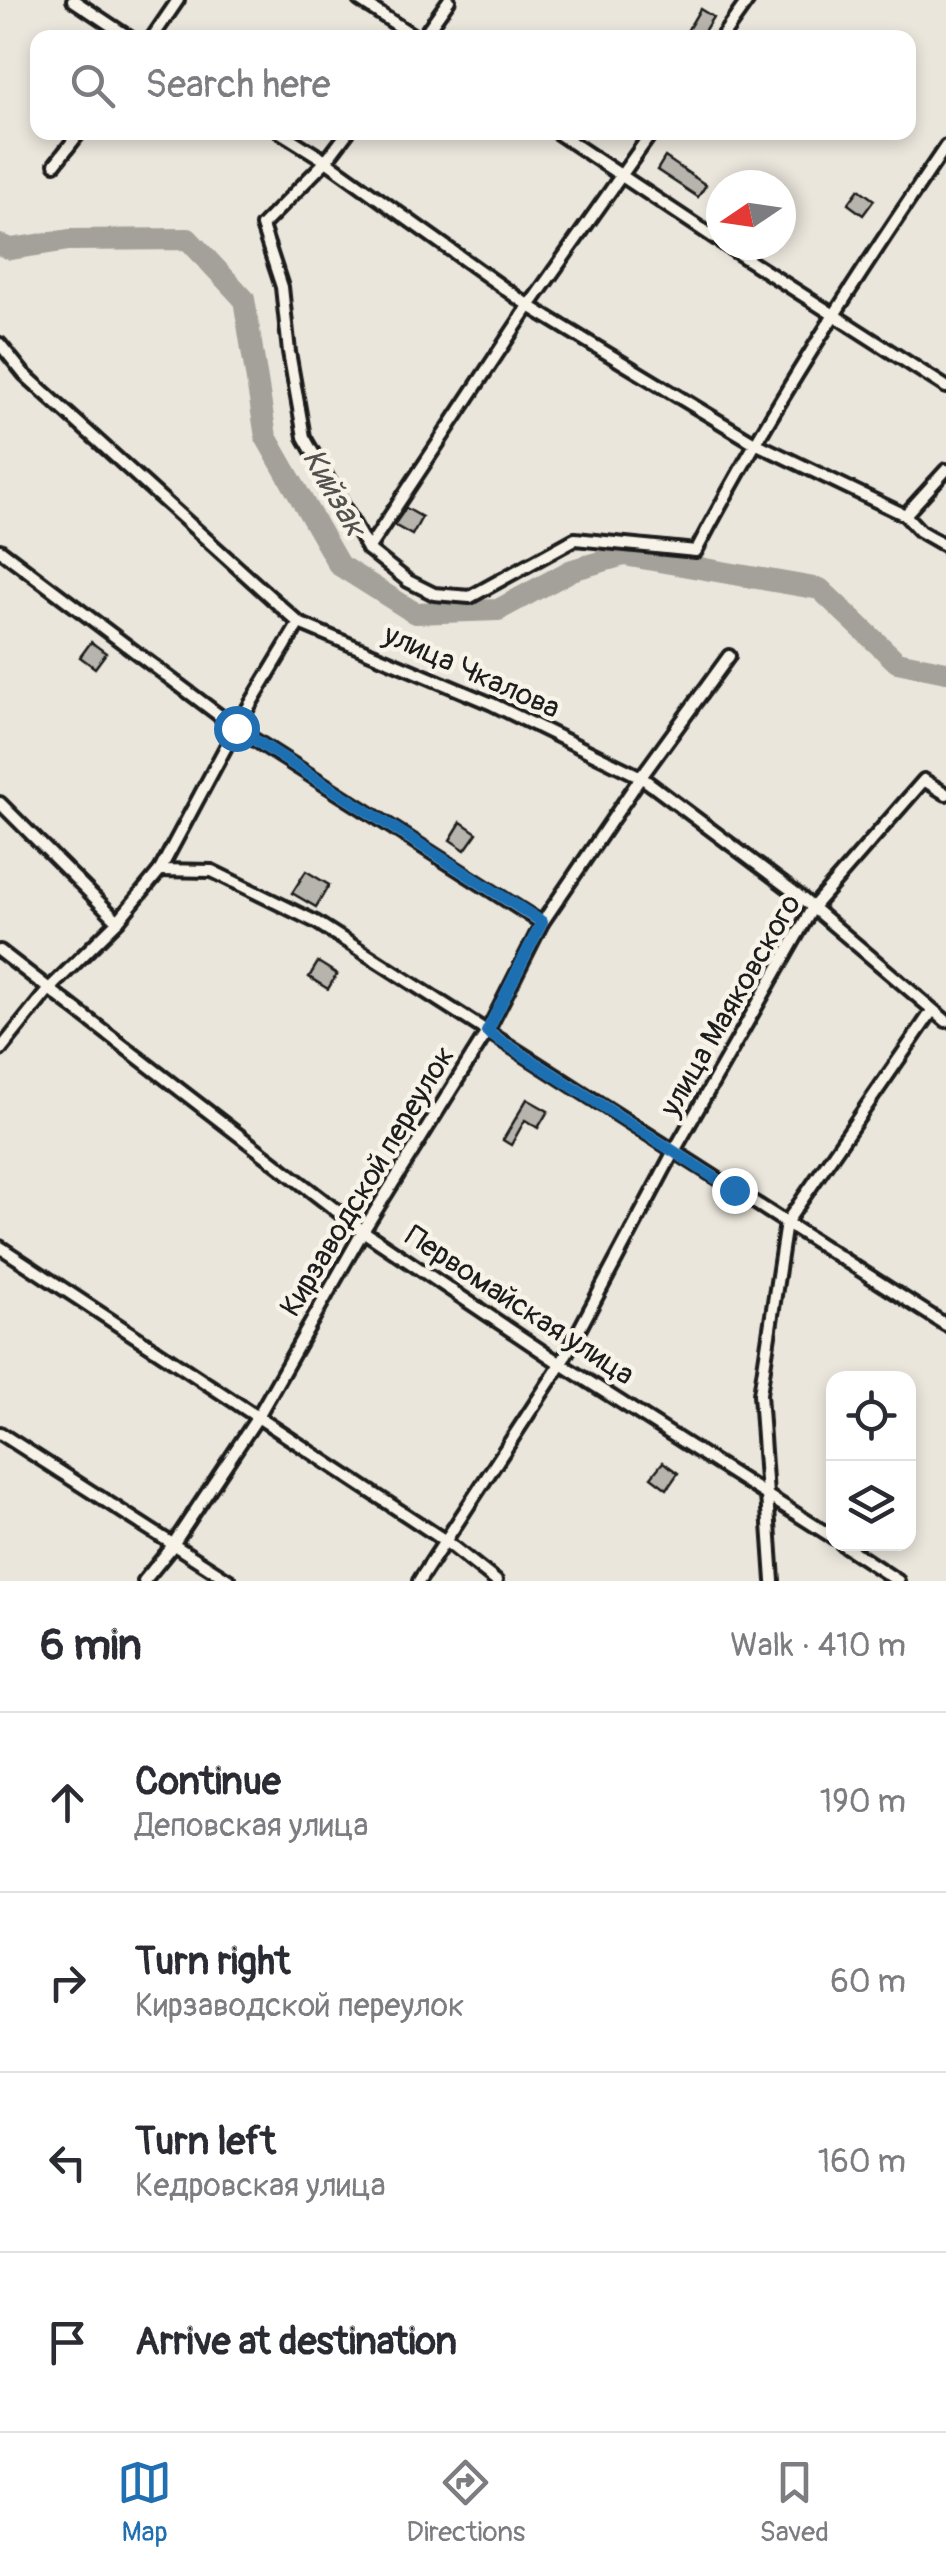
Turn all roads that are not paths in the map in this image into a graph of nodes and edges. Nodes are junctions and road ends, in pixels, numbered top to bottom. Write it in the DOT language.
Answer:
graph roads {
  1 [pos="74,0"];
  2 [pos="178,0"];
  3 [pos="358,0"];
  4 [pos="449,0"];
  5 [pos="748,0"];
  6 [pos="118,30"];
  7 [pos="157,30"];
  8 [pos="407,30"];
  9 [pos="426,30"];
  10 [pos="727,30"];
  11 [pos="74,140"];
  12 [pos="293,140"];
  13 [pos="342,140"];
  14 [pos="567,140"];
  15 [pos="646,140"];
  16 [pos="946,146"];
  17 [pos="326,161"];
  18 [pos="55,164"];
  19 [pos="620,177"];
  20 [pos="706,233"];
  21 [pos="748,260"];
  22 [pos="529,306"];
  23 [pos="832,314"];
  24 [pos="0,344"];
  25 [pos="946,387"];
  26 [pos="753,442"];
  27 [pos="946,470"];
  28 [pos="905,515"];
  29 [pos="946,546"];
  30 [pos="368,549"];
  31 [pos="0,550"];
  32 [pos="298,623"];
  33 [pos="729,656"];
  34 [pos="236,728"];
  35 [pos="641,777"];
  36 [pos="946,794"];
  37 [pos="0,803"];
  38 [pos="160,870"];
  39 [pos="813,907"];
  40 [pos="118,922"];
  41 [pos="542,922"];
  42 [pos="0,951"];
  43 [pos="48,989"];
  44 [pos="932,1011"];
  45 [pos="946,1021"];
  46 [pos="487,1032"];
  47 [pos="0,1050"];
  48 [pos="674,1152"];
  49 [pos="786,1223"];
  50 [pos="362,1231"];
  51 [pos="0,1247"];
  52 [pos="946,1325"];
  53 [pos="560,1364"];
  54 [pos="256,1418"];
  55 [pos="0,1434"];
  56 [pos="768,1493"];
  57 [pos="826,1533"];
  58 [pos="444,1540"];
  59 [pos="174,1544"];
  60 [pos="853,1551"];
  61 [pos="144,1581"];
  62 [pos="230,1581"];
  63 [pos="418,1581"];
  64 [pos="496,1581"];
  65 [pos="773,1581"];
  66 [pos="898,1581"];
  1 -- 6 [label="street"];
  2 -- 7 [label="street"];
  3 -- 8 [label="street"];
  4 -- 9 [label="street"];
  5 -- 10 [label="street"];
  11 -- 18 [label="street"];
  12 -- 17 [label="street"];
  13 -- 17 [label="street"];
  14 -- 19 [label="street"];
  15 -- 19 [label="street"];
  16 -- 23 [label="street"];
  17 -- 22 [label="street"];
  17 -- 30 [label="street"];
  19 -- 20 [label="street"];
  19 -- 22 [label="street"];
  21 -- 23 [label="street"];
  22 -- 26 [label="street"];
  22 -- 30 [label="street"];
  23 -- 25 [label="street"];
  23 -- 26 [label="street"];
  24 -- 32 [label="street, улица Чкалова"];
  26 -- 28 [label="street"];
  26 -- 30 [label="street"];
  27 -- 28 [label="street"];
  28 -- 29 [label="street"];
  31 -- 34 [label="street"];
  32 -- 34 [label="street"];
  32 -- 35 [label="street, улица Чкалова"];
  33 -- 35 [label="street, Кирзаводской переулок"];
  34 -- 38 [label="street"];
  34 -- 41 [label="street"];
  35 -- 39 [label="street, улица Чкалова"];
  35 -- 41 [label="street, Кирзаводской переулок"];
  36 -- 39 [label="street, улица Маяковского"];
  37 -- 40 [label="street"];
  38 -- 40 [label="street"];
  38 -- 46 [label="street"];
  39 -- 44 [label="street, улица Чкалова"];
  39 -- 48 [label="street, улица Маяковского"];
  40 -- 43 [label="street"];
  41 -- 46 [label="street, Кирзаводской переулок"];
  42 -- 43 [label="street, Первомайская улица"];
  43 -- 47 [label="street"];
  43 -- 50 [label="street, Первомайская улица"];
  44 -- 45 [label="street, улица Чкалова"];
  44 -- 49 [label="street"];
  46 -- 48 [label="street"];
  46 -- 50 [label="street, Кирзаводской переулок"];
  48 -- 49 [label="street"];
  48 -- 53 [label="street, улица Маяковского"];
  49 -- 52 [label="street"];
  49 -- 56 [label="street"];
  50 -- 53 [label="street, Первомайская улица"];
  50 -- 54 [label="street, Кирзаводской переулок"];
  51 -- 54 [label="street"];
  53 -- 56 [label="street, Первомайская улица"];
  53 -- 58 [label="street, улица Маяковского"];
  54 -- 58 [label="street"];
  54 -- 59 [label="street, Кирзаводской переулок"];
  55 -- 59 [label="street"];
  56 -- 57 [label="street, Первомайская улица"];
  56 -- 65 [label="street"];
  58 -- 63 [label="street, улица Маяковского"];
  58 -- 64 [label="street"];
  59 -- 61 [label="street, Кирзаводской переулок"];
  59 -- 62 [label="street"];
  60 -- 66 [label="street"];
}
